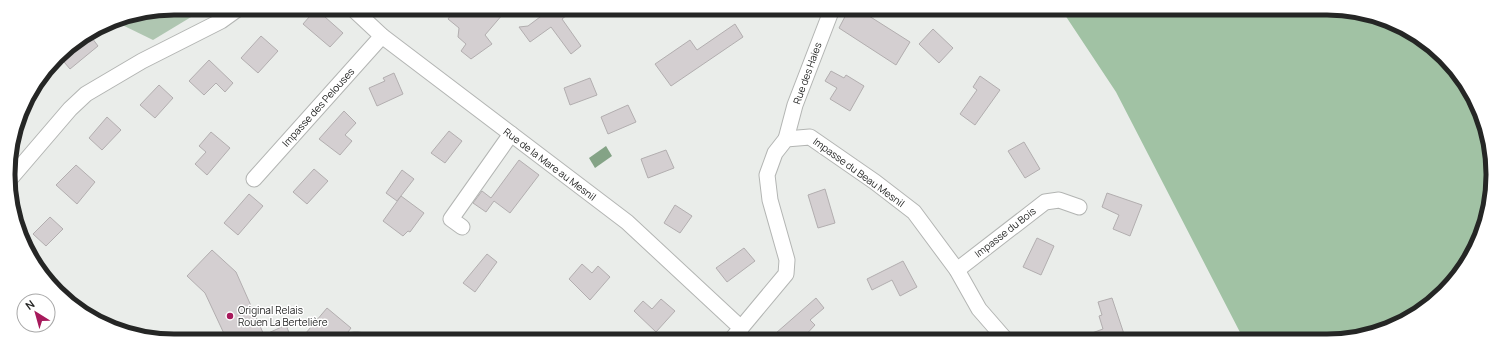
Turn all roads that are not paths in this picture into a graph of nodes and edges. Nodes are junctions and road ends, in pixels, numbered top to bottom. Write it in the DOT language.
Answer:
graph roads {
  1 [pos="229,15"];
  2 [pos="360,15"];
  3 [pos="830,15"];
  4 [pos="382,36"];
  5 [pos="511,134"];
  6 [pos="786,138"];
  7 [pos="15,173"];
  8 [pos="254,179"];
  9 [pos="1079,207"];
  10 [pos="462,227"];
  11 [pos="957,270"];
  12 [pos="741,328"];
  13 [pos="736,334"];
  14 [pos="1001,334"];
  1 -- 7 [label="street"];
  2 -- 4 [label="street, Rue de la Mare au Mesnil"];
  3 -- 6 [label="street, Rue des Haies"];
  4 -- 5 [label="street, Rue de la Mare au Mesnil"];
  4 -- 8 [label="street, Impasse des Pelouses"];
  5 -- 10 [label="street"];
  5 -- 12 [label="street, Rue de la Mare au Mesnil"];
  6 -- 11 [label="street, Impasse du Beau Mesnil"];
  6 -- 12 [label="street"];
  9 -- 11 [label="street, Impasse du Bois"];
  11 -- 14 [label="street, Impasse du Beau Mesnil"];
  12 -- 13 [label="street"];
}
